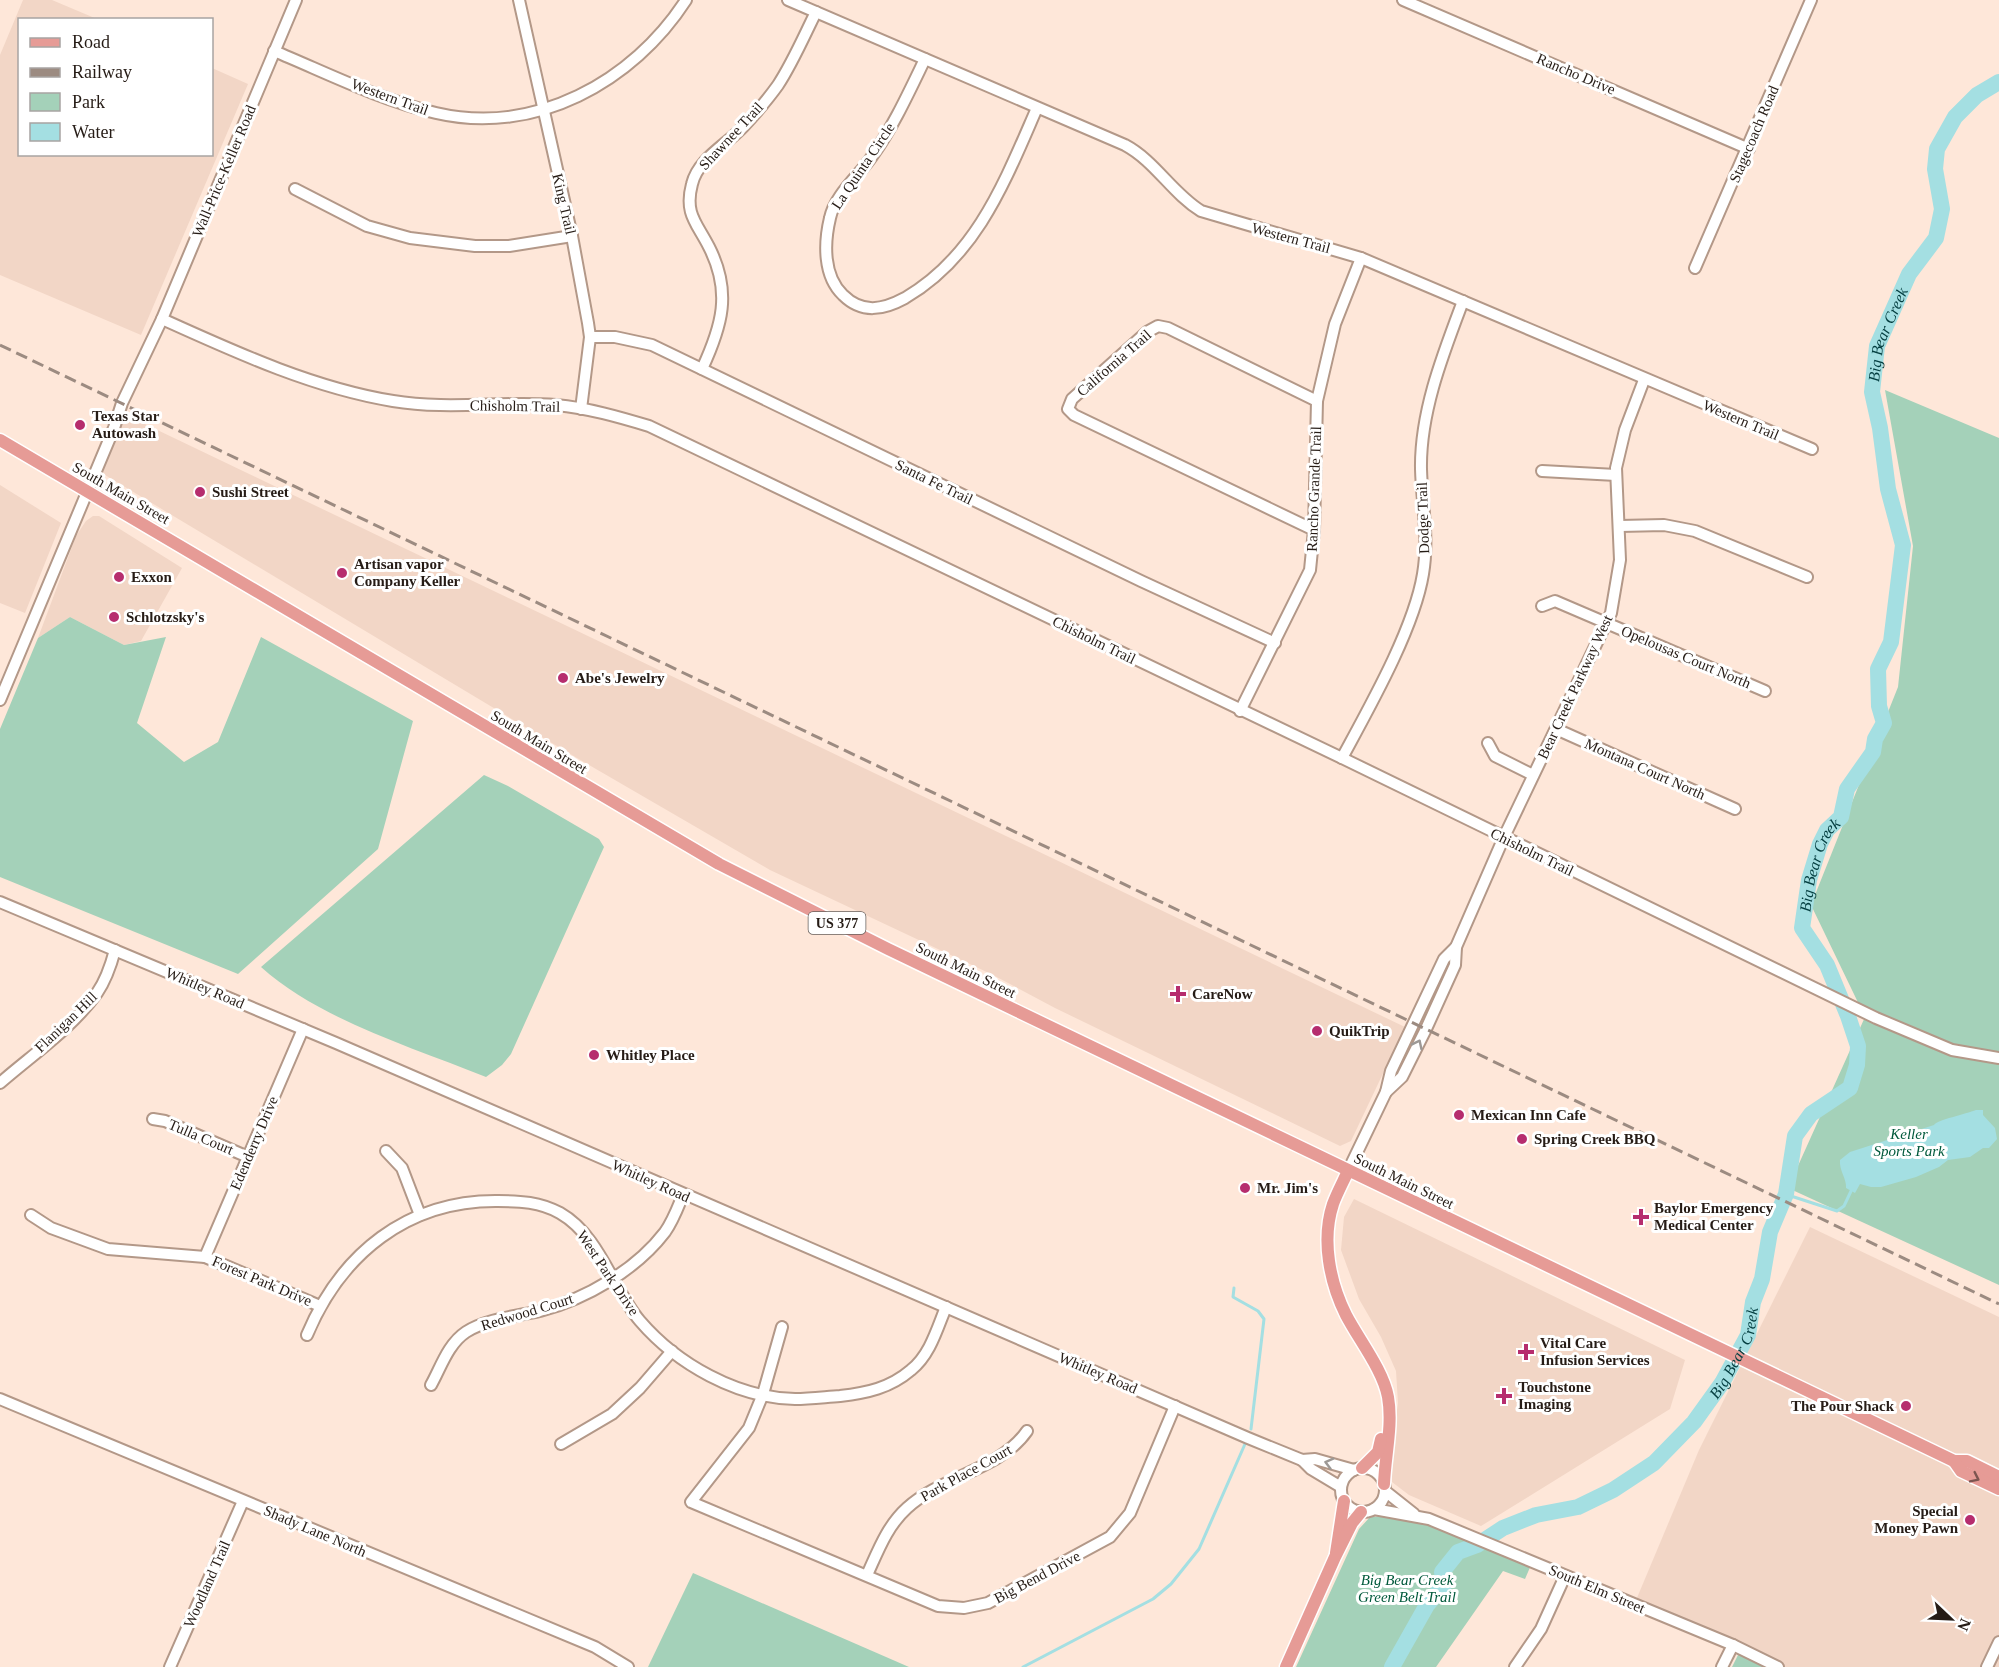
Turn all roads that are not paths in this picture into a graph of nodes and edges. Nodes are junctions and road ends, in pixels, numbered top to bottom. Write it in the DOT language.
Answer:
graph roads {
  1 [pos="296,0"];
  2 [pos="519,0"];
  3 [pos="686,0"];
  4 [pos="788,0"];
  5 [pos="1403,0"];
  6 [pos="1811,0"];
  7 [pos="816,12"];
  8 [pos="274,51"];
  9 [pos="925,59"];
  10 [pos="1037,108"];
  11 [pos="542,111"];
  12 [pos="1749,149"];
  13 [pos="295,189"];
  14 [pos="572,236"];
  15 [pos="1361,258"];
  16 [pos="1695,268"];
  17 [pos="1463,301"];
  18 [pos="162,318"];
  19 [pos="590,337"];
  20 [pos="702,369"];
  21 [pos="1644,380"];
  22 [pos="1317,401"];
  23 [pos="581,409"];
  24 [pos="0,440"];
  25 [pos="1812,449"];
  26 [pos="1542,471"];
  27 [pos="1616,475"];
  28 [pos="87,489"];
  29 [pos="1620,526"];
  30 [pos="1314,530"];
  31 [pos="1807,577"];
  32 [pos="1542,606"];
  33 [pos="1606,622"];
  34 [pos="1275,643"];
  35 [pos="1765,691"];
  36 [pos="0,700"];
  37 [pos="1240,711"];
  38 [pos="1556,729"];
  39 [pos="1488,743"];
  40 [pos="1341,758"];
  41 [pos="1533,775"];
  42 [pos="1735,809"];
  43 [pos="1504,837"];
  44 [pos="0,902"];
  45 [pos="116,950"];
  46 [pos="303,1029"];
  47 [pos="1999,1058"];
  48 [pos="0,1083"];
  49 [pos="153,1119"];
  50 [pos="386,1151"];
  51 [pos="248,1157"];
  52 [pos="1348,1171"];
  53 [pos="683,1195"];
  54 [pos="31,1215"];
  55 [pos="420,1215"];
  56 [pos="205,1257"];
  57 [pos="612,1277"];
  58 [pos="320,1306"];
  59 [pos="946,1307"];
  60 [pos="782,1327"];
  61 [pos="307,1335"];
  62 [pos="672,1351"];
  63 [pos="1382,1384"];
  64 [pos="431,1385"];
  65 [pos="763,1394"];
  66 [pos="0,1399"];
  67 [pos="1175,1406"];
  68 [pos="1027,1431"];
  69 [pos="561,1444"];
  70 [pos="1302,1460"];
  71 [pos="1954,1461"];
  72 [pos="1358,1469"];
  73 [pos="1999,1477"];
  74 [pos="1341,1486"];
  75 [pos="1384,1487"];
  76 [pos="1999,1489"];
  77 [pos="243,1501"];
  78 [pos="1344,1501"];
  79 [pos="1374,1509"];
  80 [pos="1361,1512"];
  81 [pos="1414,1514"];
  82 [pos="1335,1557"];
  83 [pos="867,1575"];
  84 [pos="1565,1576"];
  85 [pos="1999,1642"];
  86 [pos="1733,1646"];
  87 [pos="170,1667"];
  88 [pos="628,1667"];
  89 [pos="1286,1667"];
  90 [pos="1515,1667"];
  91 [pos="1722,1667"];
  92 [pos="1778,1667"];
  93 [pos="1987,1667"];
  1 -- 8 [label="street, Wall-Price-Keller Road"];
  2 -- 11 [label="street, King Trail"];
  3 -- 11 [label="street, Western Trail"];
  4 -- 7 [label="street, Western Trail"];
  5 -- 12 [label="street, Rancho Drive"];
  6 -- 12 [label="street, Stagecoach Road"];
  7 -- 9 [label="street, Western Trail"];
  7 -- 20 [label="street, Shawnee Trail"];
  8 -- 11 [label="street, Western Trail"];
  8 -- 18 [label="street, Wall-Price-Keller Road"];
  9 -- 10 [label="street, Western Trail"];
  9 -- 10 [label="street, La Quinta Circle"];
  10 -- 15 [label="street, Western Trail"];
  11 -- 14 [label="street, King Trail"];
  12 -- 16 [label="street, Stagecoach Road"];
  13 -- 14 [label="street"];
  14 -- 19 [label="street, King Trail"];
  15 -- 17 [label="street, Western Trail"];
  15 -- 22 [label="street, Rancho Grande Trail"];
  17 -- 21 [label="street, Western Trail"];
  17 -- 40 [label="street, Dodge Trail"];
  18 -- 23 [label="street, Chisholm Trail"];
  18 -- 28 [label="street, Wall-Price-Keller Road"];
  19 -- 20 [label="street, Santa Fe Trail"];
  19 -- 23 [label="street, King Trail"];
  20 -- 34 [label="street, Santa Fe Trail"];
  21 -- 25 [label="street, Western Trail"];
  21 -- 27 [label="street, Bear Creek Parkway West"];
  22 -- 30 [label="street, Rancho Grande Trail"];
  22 -- 30 [label="street, California Trail"];
  23 -- 37 [label="street, Chisholm Trail"];
  24 -- 28 [label="main road, South Main Street / US 377"];
  26 -- 27 [label="street"];
  27 -- 29 [label="street, Bear Creek Parkway West"];
  28 -- 36 [label="street, Wall-Price-Keller Road"];
  28 -- 52 [label="main road, South Main Street / US 377"];
  29 -- 31 [label="street"];
  29 -- 33 [label="street, Bear Creek Parkway West"];
  30 -- 34 [label="street, Rancho Grande Trail"];
  32 -- 33 [label="street, Opelousas Court North"];
  33 -- 35 [label="street, Opelousas Court North"];
  33 -- 38 [label="street, Bear Creek Parkway West"];
  34 -- 37 [label="street, Rancho Grande Trail"];
  37 -- 40 [label="street, Chisholm Trail"];
  38 -- 41 [label="street, Bear Creek Parkway West"];
  38 -- 42 [label="street, Montana Court North"];
  39 -- 41 [label="street"];
  40 -- 43 [label="street, Chisholm Trail"];
  41 -- 43 [label="street, Bear Creek Parkway West"];
  43 -- 47 [label="street, Chisholm Trail"];
  43 -- 52 [label="street, Bear Creek Parkway West"];
  44 -- 45 [label="street, Whitley Road"];
  45 -- 46 [label="street, Whitley Road"];
  45 -- 48 [label="street, Flanigan Hill"];
  46 -- 51 [label="street, Edenderry Drive"];
  46 -- 53 [label="street, Whitley Road"];
  49 -- 51 [label="street, Tulla Court"];
  50 -- 55 [label="street"];
  51 -- 56 [label="street, Edenderry Drive"];
  52 -- 63 [label="main road"];
  52 -- 71 [label="main road, South Main Street / US 377"];
  53 -- 57 [label="street, Redwood Court"];
  53 -- 59 [label="street, Whitley Road"];
  54 -- 56 [label="street, Forest Park Drive"];
  55 -- 57 [label="street, West Park Drive"];
  55 -- 58 [label="street, West Park Drive"];
  56 -- 58 [label="street, Forest Park Drive"];
  57 -- 62 [label="street, West Park Drive"];
  57 -- 64 [label="street, Redwood Court"];
  58 -- 61 [label="street, West Park Drive"];
  59 -- 65 [label="street, West Park Drive"];
  59 -- 67 [label="street, Whitley Road"];
  60 -- 65 [label="street"];
  62 -- 65 [label="street, West Park Drive"];
  62 -- 69 [label="street"];
  63 -- 72 [label="main road"];
  63 -- 75 [label="main road"];
  65 -- 83 [label="street, Big Bend Drive"];
  66 -- 77 [label="street, Shady Lane North"];
  67 -- 70 [label="street, Whitley Road"];
  67 -- 83 [label="street, Big Bend Drive"];
  68 -- 83 [label="street, Park Place Court"];
  72 -- 70 [label="street, Whitley Road, one-way"];
  70 -- 74 [label="street, Whitley Road"];
  71 -- 73 [label="main road, South Main Street / US 377"];
  71 -- 76 [label="main road, South Main Street / US 377, one-way"];
  72 -- 74 [label="street"];
  72 -- 75 [label="street"];
  74 -- 78 [label="street"];
  75 -- 79 [label="street"];
  75 -- 81 [label="street, South Elm Street"];
  77 -- 87 [label="street, Woodland Trail"];
  77 -- 88 [label="street, Shady Lane North"];
  78 -- 80 [label="street"];
  78 -- 82 [label="main road"];
  79 -- 80 [label="street"];
  79 -- 81 [label="street, South Elm Street"];
  80 -- 82 [label="main road"];
  81 -- 84 [label="street, South Elm Street"];
  82 -- 89 [label="main road"];
  84 -- 86 [label="street, South Elm Street"];
  84 -- 90 [label="street"];
  85 -- 93 [label="street"];
  86 -- 91 [label="street"];
  86 -- 92 [label="street, South Elm Street"];
}
